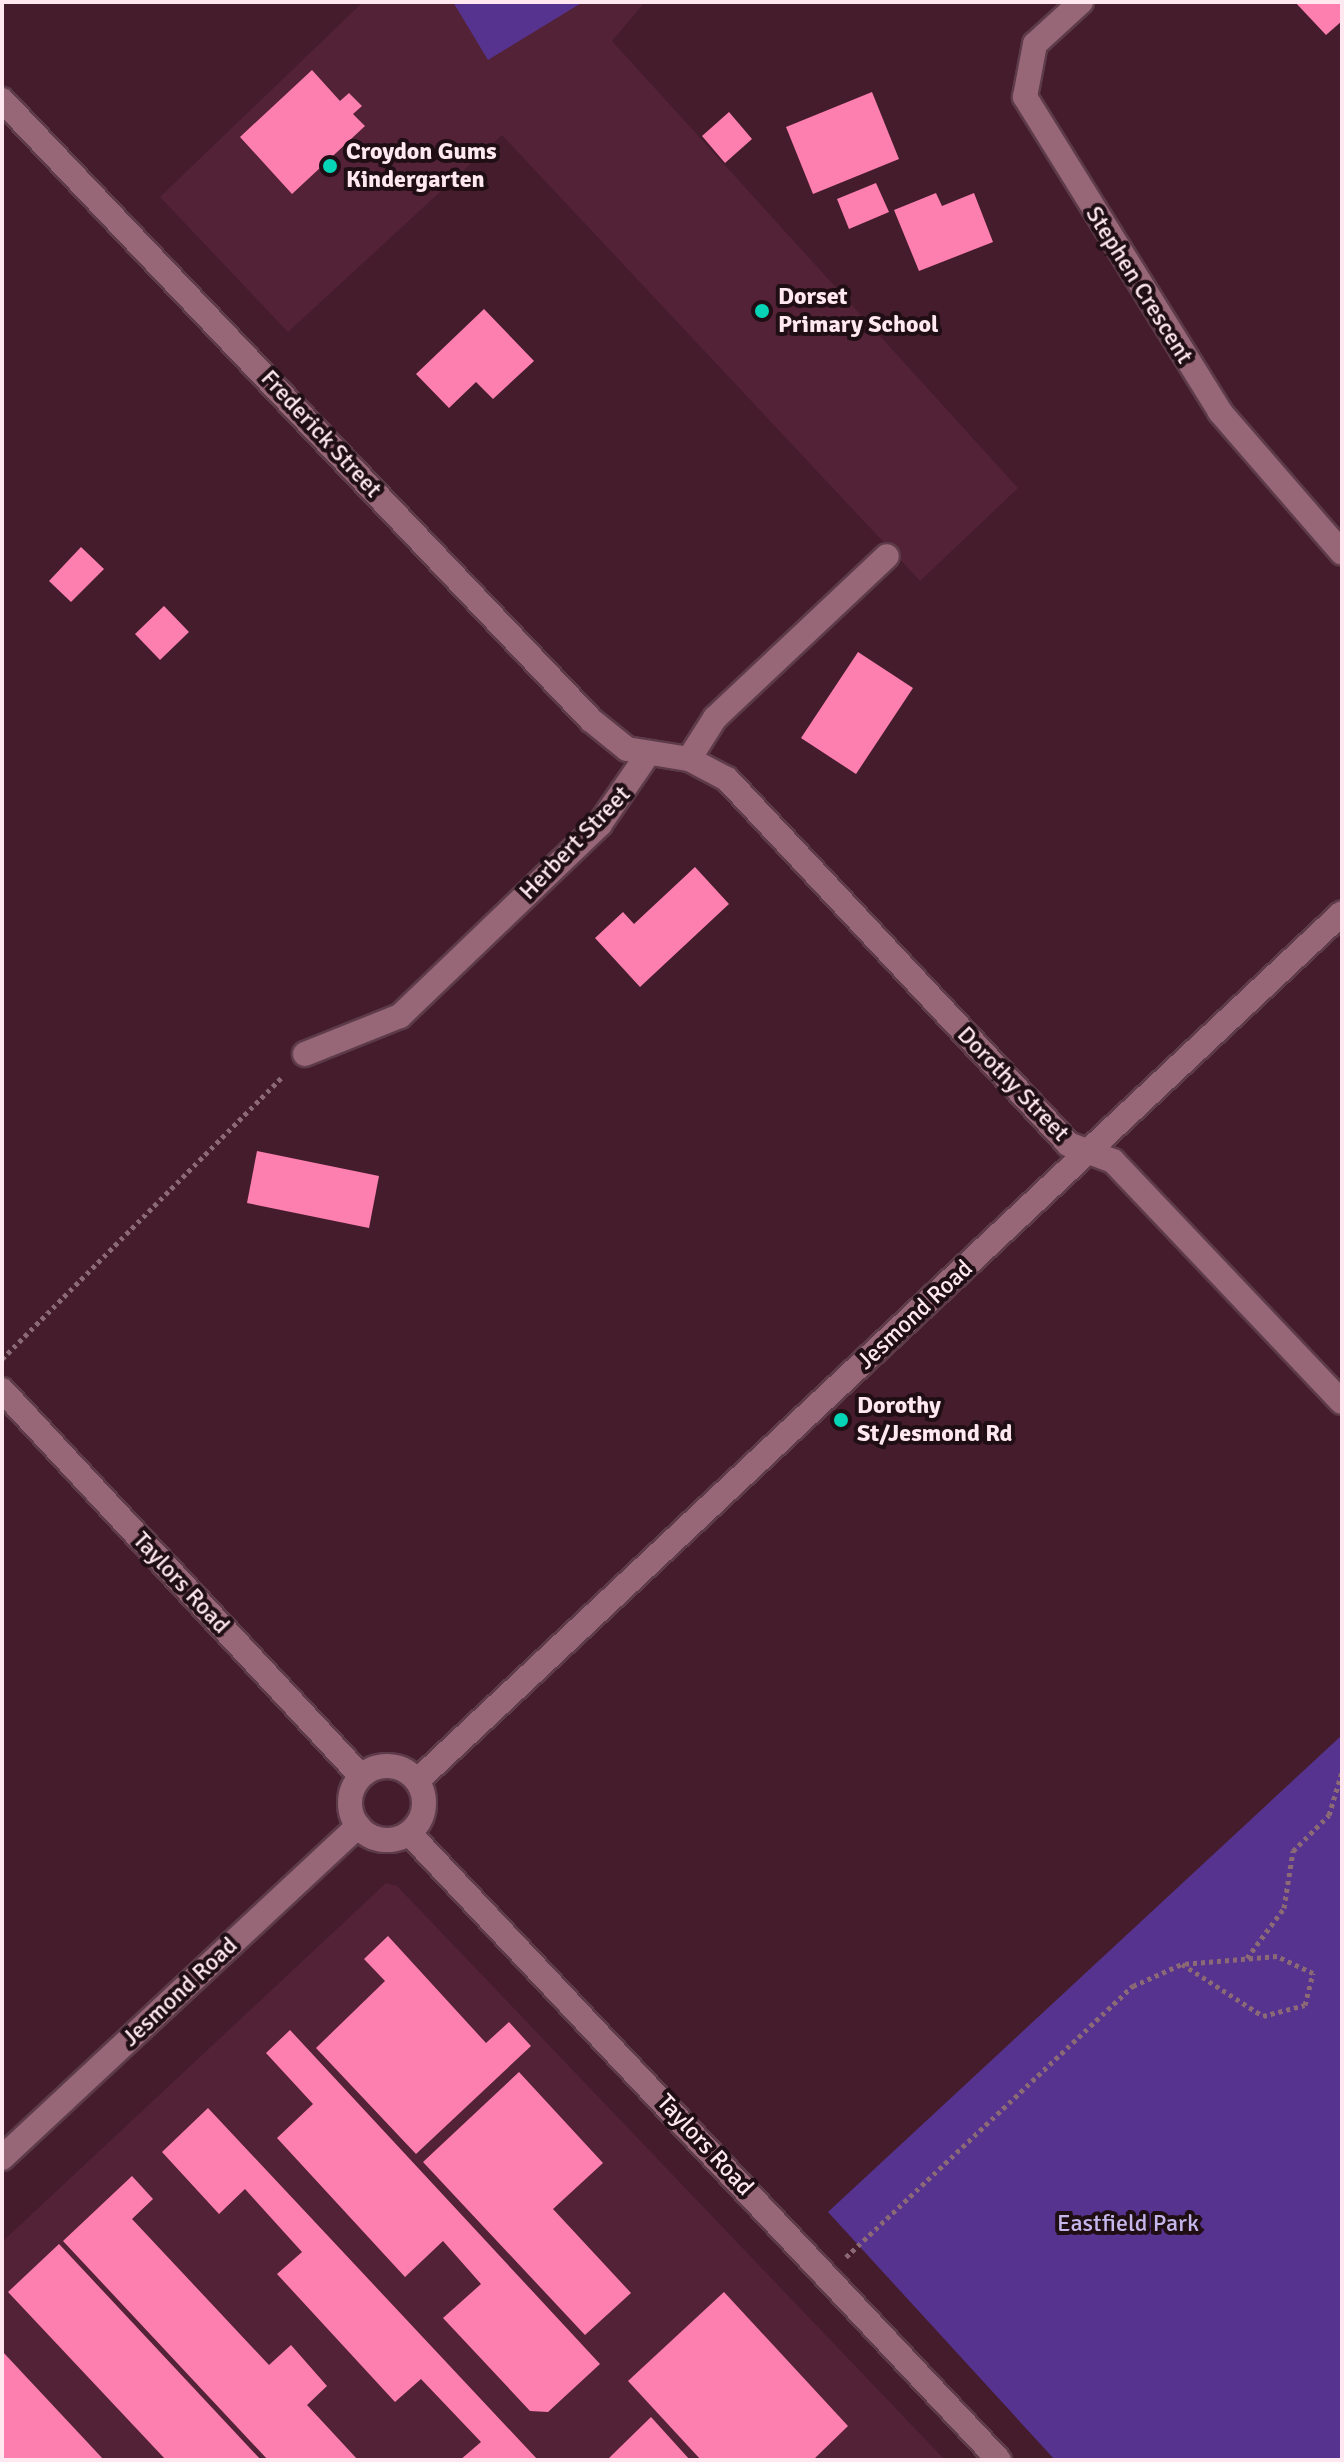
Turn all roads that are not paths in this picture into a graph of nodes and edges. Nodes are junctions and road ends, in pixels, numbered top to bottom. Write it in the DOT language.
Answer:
graph roads {
  1 [pos="1081,2"];
  2 [pos="2,100"];
  3 [pos="1342,553"];
  4 [pos="887,556"];
  5 [pos="648,754"];
  6 [pos="689,759"];
  7 [pos="1342,913"];
  8 [pos="305,1054"];
  9 [pos="1089,1152"];
  10 [pos="2,1390"];
  11 [pos="1342,1402"];
  12 [pos="361,1776"];
  13 [pos="417,1781"];
  14 [pos="358,1826"];
  15 [pos="409,1833"];
  16 [pos="2,2158"];
  17 [pos="999,2460"];
  1 -- 3 [label="street, Stephen Crescent"];
  2 -- 5 [label="street, Frederick Street"];
  4 -- 6 [label="street"];
  5 -- 6 [label="street"];
  5 -- 8 [label="street, Herbert Street"];
  6 -- 9 [label="street, Dorothy Street"];
  7 -- 9 [label="street, Jesmond Road"];
  9 -- 11 [label="street, Dorothy Street"];
  9 -- 13 [label="street, Jesmond Road"];
  10 -- 12 [label="street, Taylors Road"];
  12 -- 13 [label="street"];
  12 -- 14 [label="street"];
  13 -- 15 [label="street"];
  14 -- 15 [label="street"];
  14 -- 16 [label="street, Jesmond Road"];
  15 -- 17 [label="street, Taylors Road"];
}
